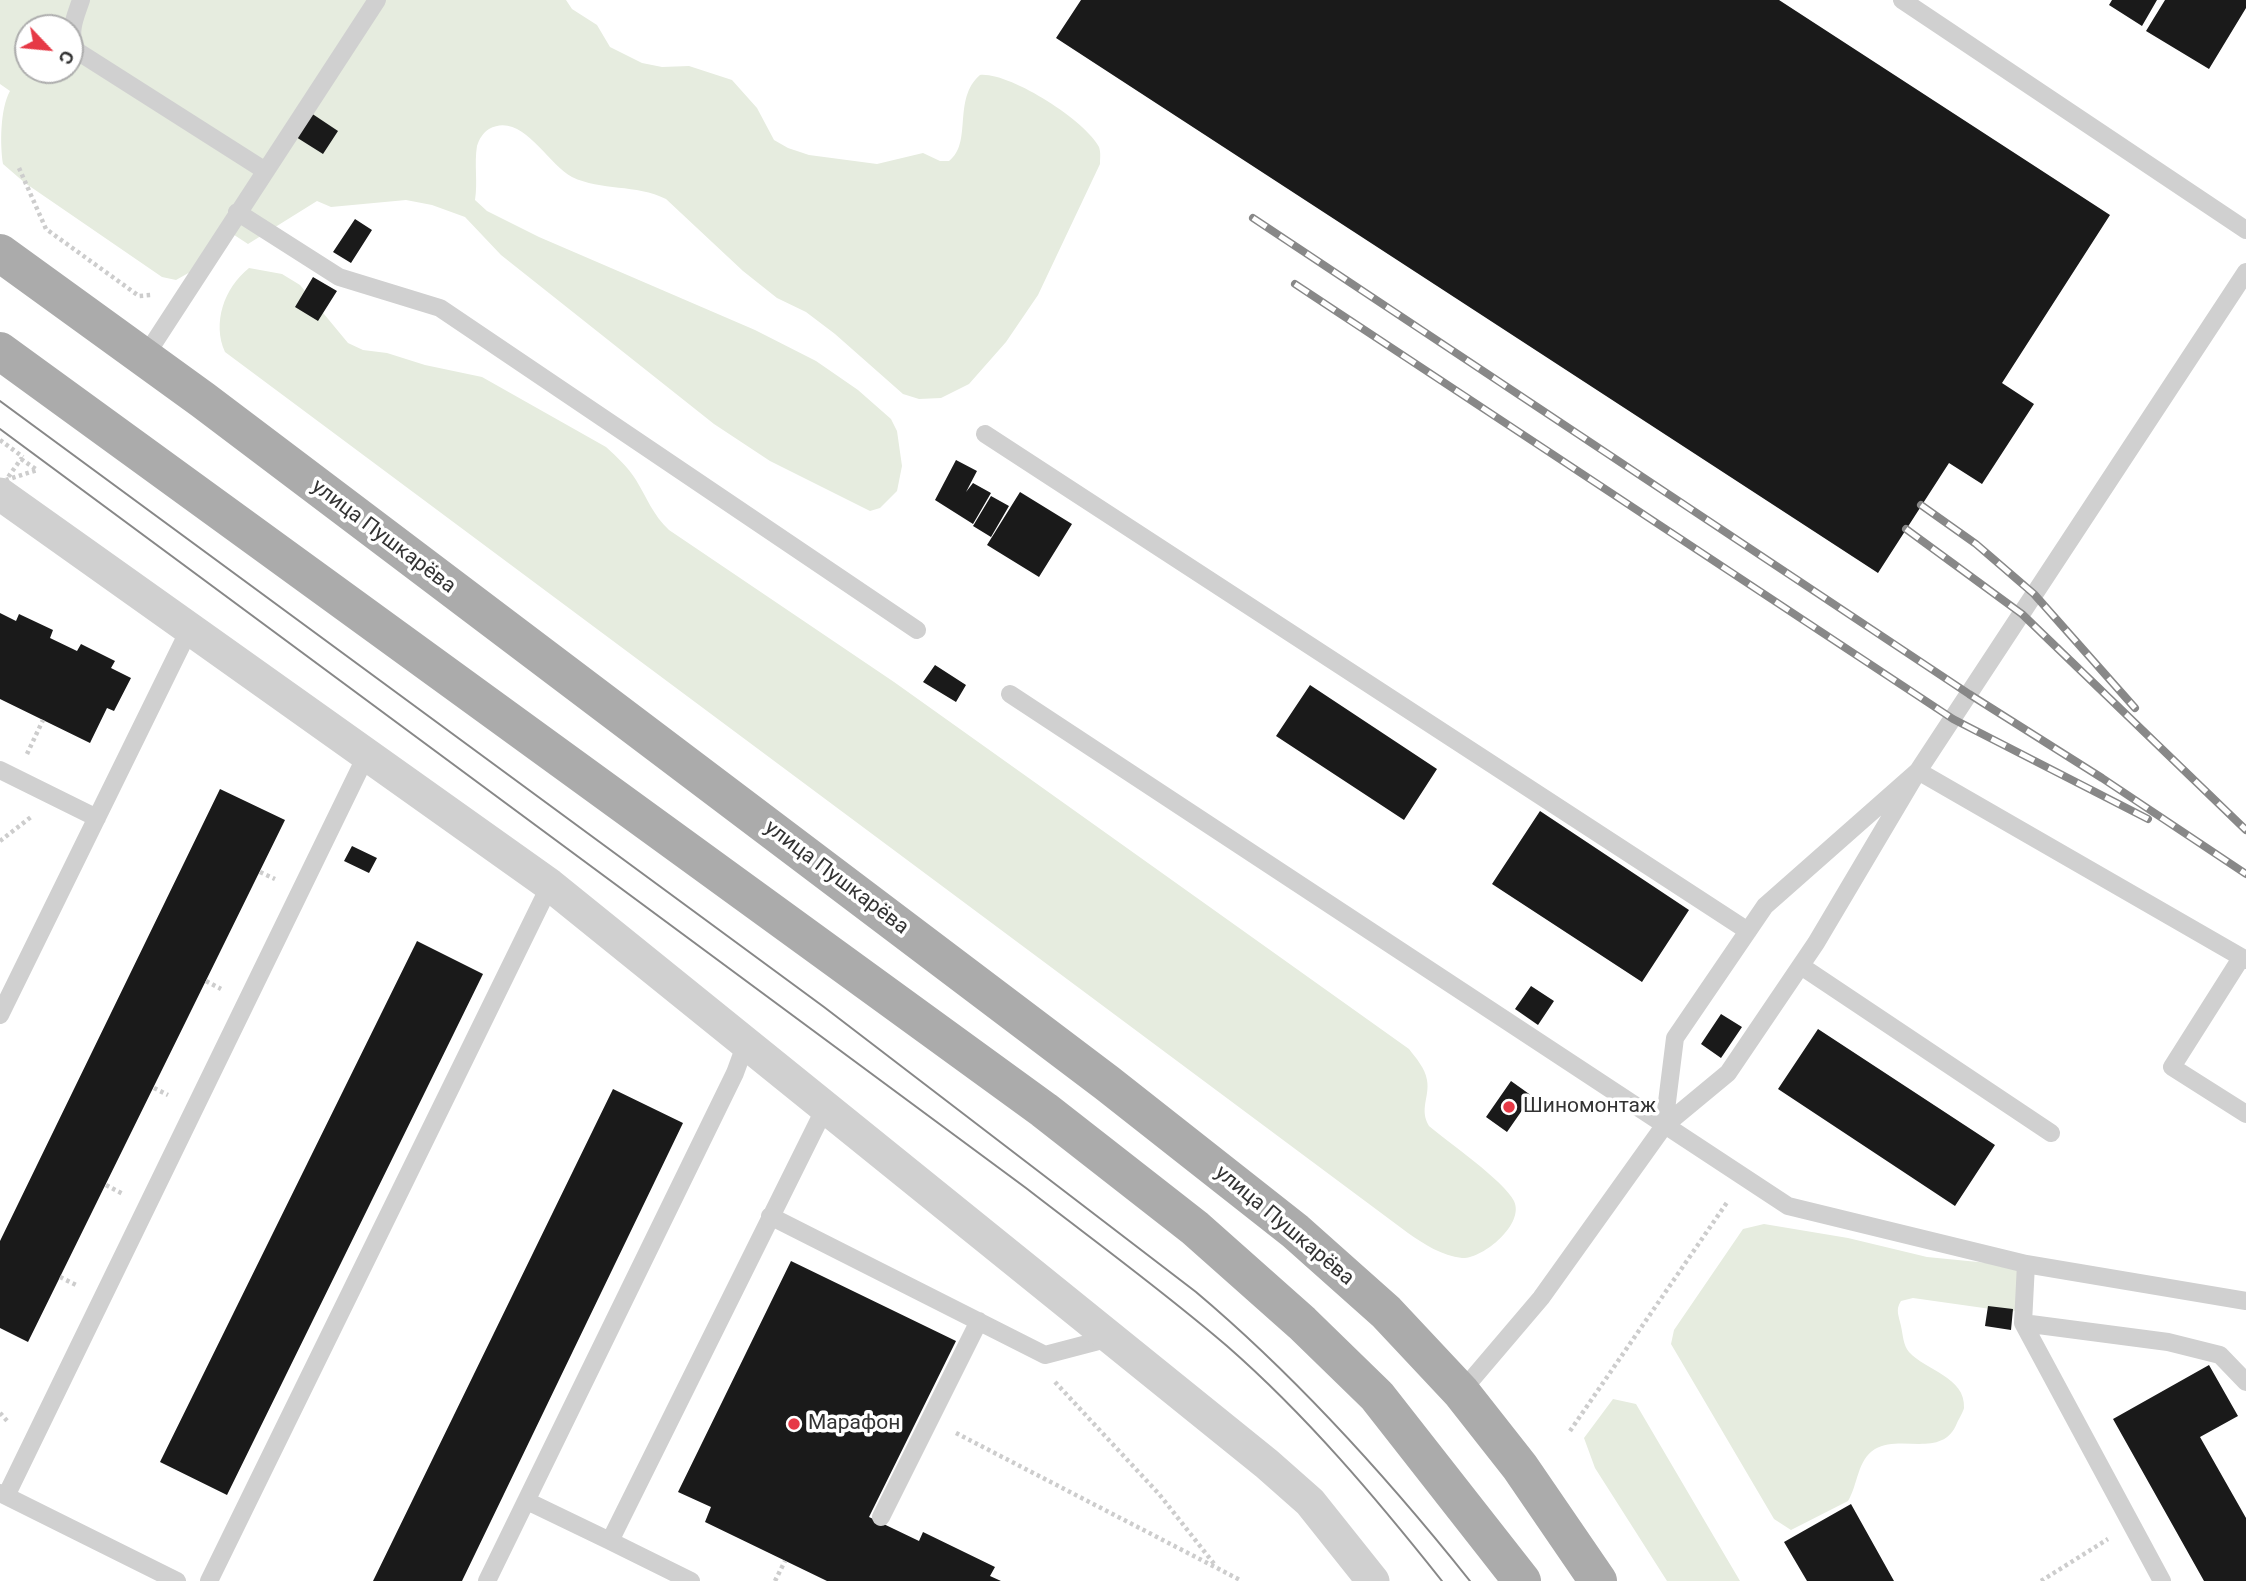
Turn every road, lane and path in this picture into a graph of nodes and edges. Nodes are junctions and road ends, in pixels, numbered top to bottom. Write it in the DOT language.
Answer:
graph roads {
  1 [pos="81,0"];
  2 [pos="377,0"];
  3 [pos="1902,0"];
  4 [pos="19,168"];
  5 [pos="264,170"];
  6 [pos="237,212"];
  7 [pos="2246,230"];
  8 [pos="0,253"];
  9 [pos="2246,272"];
  10 [pos="187,289"];
  11 [pos="0,351"];
  12 [pos="144,358"];
  13 [pos="985,434"];
  14 [pos="0,440"];
  15 [pos="23,457"];
  16 [pos="0,494"];
  17 [pos="190,628"];
  18 [pos="917,630"];
  19 [pos="1010,695"];
  20 [pos="43,720"];
  21 [pos="38,730"];
  22 [pos="367,754"];
  23 [pos="0,770"];
  24 [pos="1919,771"];
  25 [pos="97,818"];
  26 [pos="550,885"];
  27 [pos="1748,931"];
  28 [pos="2243,959"];
  29 [pos="1801,966"];
  30 [pos="0,1015"];
  31 [pos="746,1043"];
  32 [pos="825,1108"];
  33 [pos="2246,1115"];
  34 [pos="1664,1126"];
  35 [pos="2051,1133"];
  36 [pos="1744,1178"];
  37 [pos="771,1216"];
  38 [pos="2026,1264"];
  39 [pos="2238,1299"];
  40 [pos="2246,1306"];
  41 [pos="979,1321"];
  42 [pos="2023,1323"];
  43 [pos="1110,1338"];
  44 [pos="1045,1355"];
  45 [pos="2246,1382"];
  46 [pos="1461,1392"];
  47 [pos="930,1419"];
  48 [pos="1570,1431"];
  49 [pos="3,1494"];
  50 [pos="527,1501"];
  51 [pos="881,1517"];
  52 [pos="2132,1524"];
  53 [pos="610,1541"];
  54 [pos="785,1561"];
  55 [pos="1218,1568"];
  56 [pos="177,1581"];
  57 [pos="209,1581"];
  58 [pos="487,1581"];
  59 [pos="691,1581"];
  60 [pos="775,1581"];
  61 [pos="1242,1581"];
  62 [pos="1373,1581"];
  63 [pos="1522,1581"];
  64 [pos="1598,1581"];
  65 [pos="2041,1581"];
  66 [pos="2162,1581"];
  1 -- 5 [label="lane"];
  2 -- 5 [label="lane"];
  3 -- 7 [label="lane"];
  4 -- 10 [label="path"];
  5 -- 6 [label="lane"];
  6 -- 10 [label="lane"];
  6 -- 18 [label="lane"];
  8 -- 12 [label="main road, улица Пушкарёва"];
  9 -- 24 [label="lane"];
  10 -- 12 [label="lane"];
  11 -- 63 [label="main road"];
  12 -- 46 [label="main road, улица Пушкарёва"];
  13 -- 27 [label="lane"];
  14 -- 15 [label="path"];
  16 -- 17 [label="street"];
  17 -- 22 [label="street"];
  17 -- 25 [label="lane"];
  19 -- 34 [label="lane"];
  20 -- 21 [label="path"];
  22 -- 26 [label="street"];
  22 -- 49 [label="lane"];
  23 -- 25 [label="lane"];
  24 -- 27 [label="lane"];
  24 -- 28 [label="lane"];
  24 -- 29 [label="lane"];
  25 -- 30 [label="lane"];
  26 -- 31 [label="street"];
  26 -- 57 [label="lane"];
  27 -- 34 [label="lane"];
  28 -- 33 [label="lane"];
  29 -- 34 [label="lane"];
  29 -- 35 [label="lane"];
  31 -- 32 [label="street"];
  31 -- 50 [label="lane"];
  32 -- 37 [label="lane"];
  32 -- 43 [label="street"];
  34 -- 36 [label="lane"];
  34 -- 46 [label="lane"];
  36 -- 38 [label="lane"];
  36 -- 48 [label="path"];
  37 -- 41 [label="lane"];
  37 -- 53 [label="lane"];
  38 -- 39 [label="lane"];
  38 -- 42 [label="lane"];
  39 -- 40 [label="lane"];
  41 -- 44 [label="lane"];
  41 -- 47 [label="lane"];
  42 -- 45 [label="lane"];
  42 -- 52 [label="lane"];
  43 -- 44 [label="lane"];
  43 -- 62 [label="street"];
  44 -- 55 [label="path"];
  46 -- 64 [label="main road, улица Пушкарёва"];
  47 -- 51 [label="lane"];
  47 -- 55 [label="path"];
  49 -- 56 [label="lane"];
  50 -- 53 [label="lane"];
  50 -- 58 [label="lane"];
  52 -- 65 [label="path"];
  52 -- 66 [label="lane"];
  53 -- 59 [label="lane"];
  54 -- 60 [label="path"];
  55 -- 61 [label="path"];
}
